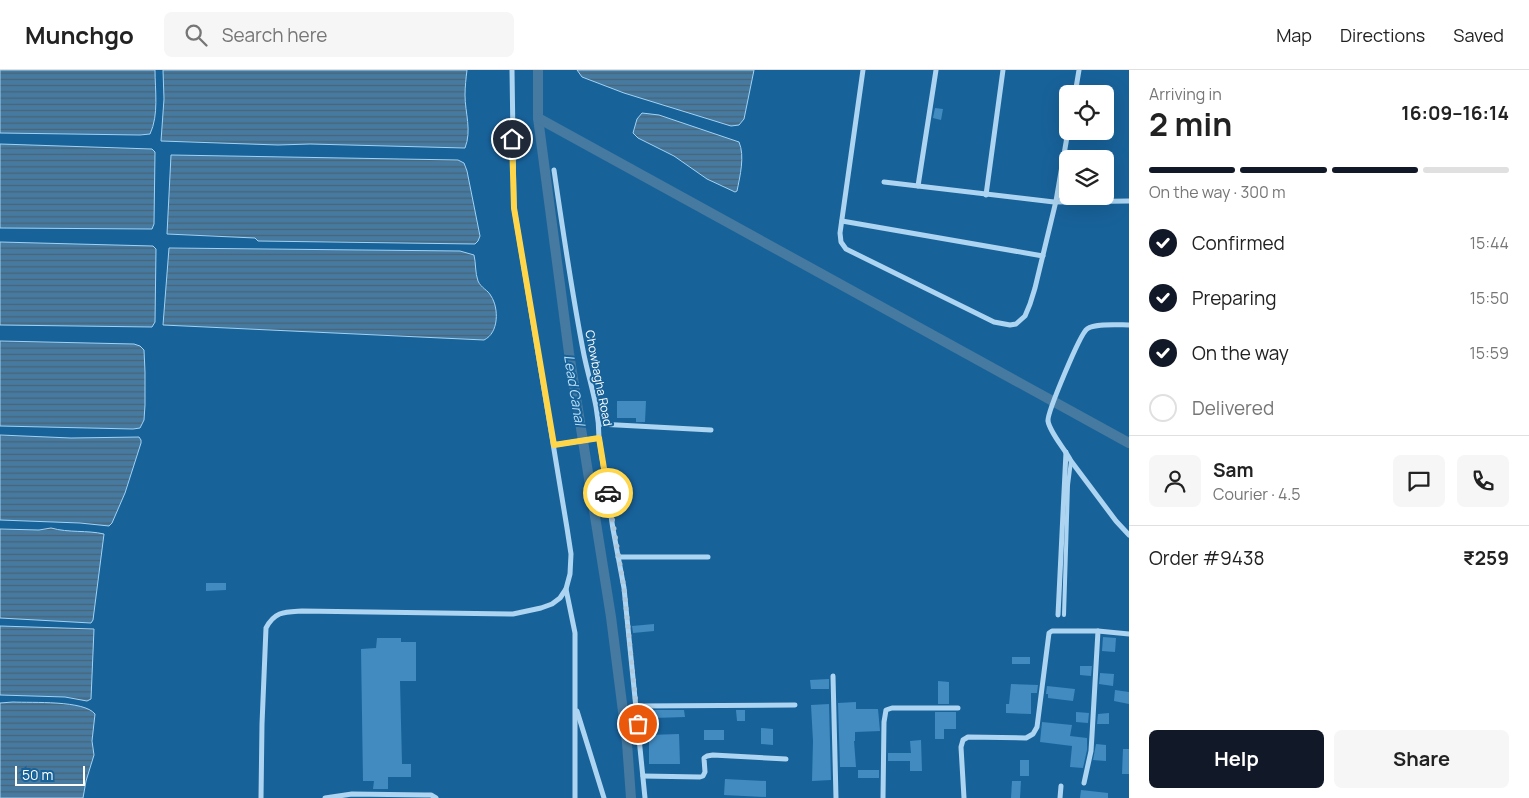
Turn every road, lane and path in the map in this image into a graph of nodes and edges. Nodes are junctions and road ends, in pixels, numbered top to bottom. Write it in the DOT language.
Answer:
graph roads {
  1 [pos="512,70"];
  2 [pos="863,70"];
  3 [pos="936,70"];
  4 [pos="1003,70"];
  5 [pos="1079,70"];
  6 [pos="1076,85"];
  7 [pos="1066,140"];
  8 [pos="554,170"];
  9 [pos="884,182"];
  10 [pos="918,186"];
  11 [pos="986,195"];
  12 [pos="1056,201"];
  13 [pos="1129,201"];
  14 [pos="842,222"];
  15 [pos="1043,256"];
  16 [pos="1129,325"];
  17 [pos="599,424"];
  18 [pos="711,430"];
  19 [pos="599,438"];
  20 [pos="554,445"];
  21 [pos="1066,451"];
  22 [pos="1071,461"];
  23 [pos="1129,535"];
  24 [pos="618,556"];
  25 [pos="708,557"];
  26 [pos="566,589"];
  27 [pos="1058,615"];
  28 [pos="1064,615"];
  29 [pos="1098,631"];
  30 [pos="1129,634"];
  31 [pos="833,676"];
  32 [pos="795,705"];
  33 [pos="575,706"];
  34 [pos="637,706"];
  35 [pos="958,708"];
  36 [pos="786,759"];
  37 [pos="643,776"];
  38 [pos="1084,783"];
  39 [pos="1061,786"];
  40 [pos="261,798"];
  41 [pos="325,798"];
  42 [pos="436,798"];
  43 [pos="574,798"];
  44 [pos="604,798"];
  45 [pos="645,798"];
  46 [pos="836,798"];
  47 [pos="883,798"];
  48 [pos="964,798"];
  49 [pos="1060,798"];
  1 -- 20 [label="street"];
  2 -- 14 [label="street"];
  3 -- 10 [label="street"];
  4 -- 11 [label="street"];
  5 -- 6 [label="street"];
  7 -- 12 [label="street"];
  8 -- 17 [label="street, Chowbagha Road"];
  9 -- 10 [label="street"];
  10 -- 11 [label="street"];
  11 -- 12 [label="street"];
  12 -- 13 [label="street"];
  12 -- 15 [label="street"];
  14 -- 15 [label="street"];
  14 -- 15 [label="street"];
  16 -- 21 [label="street"];
  17 -- 18 [label="street"];
  17 -- 19 [label="street, Chowbagha Road"];
  19 -- 20 [label="street"];
  19 -- 24 [label="street, Chowbagha Road"];
  20 -- 26 [label="street"];
  21 -- 22 [label="street"];
  21 -- 27 [label="street"];
  22 -- 23 [label="street"];
  22 -- 28 [label="lane"];
  24 -- 25 [label="street"];
  24 -- 34 [label="street, Chowbagha Road"];
  26 -- 33 [label="street"];
  26 -- 40 [label="street"];
  29 -- 30 [label="street"];
  29 -- 38 [label="street"];
  29 -- 48 [label="street"];
  31 -- 46 [label="street"];
  32 -- 34 [label="street"];
  33 -- 43 [label="street"];
  33 -- 44 [label="street"];
  34 -- 37 [label="street, Chowbagha Road"];
  35 -- 47 [label="street"];
  36 -- 37 [label="street"];
  37 -- 45 [label="street, Chowbagha Road"];
  39 -- 49 [label="street"];
  41 -- 42 [label="street"];
}
